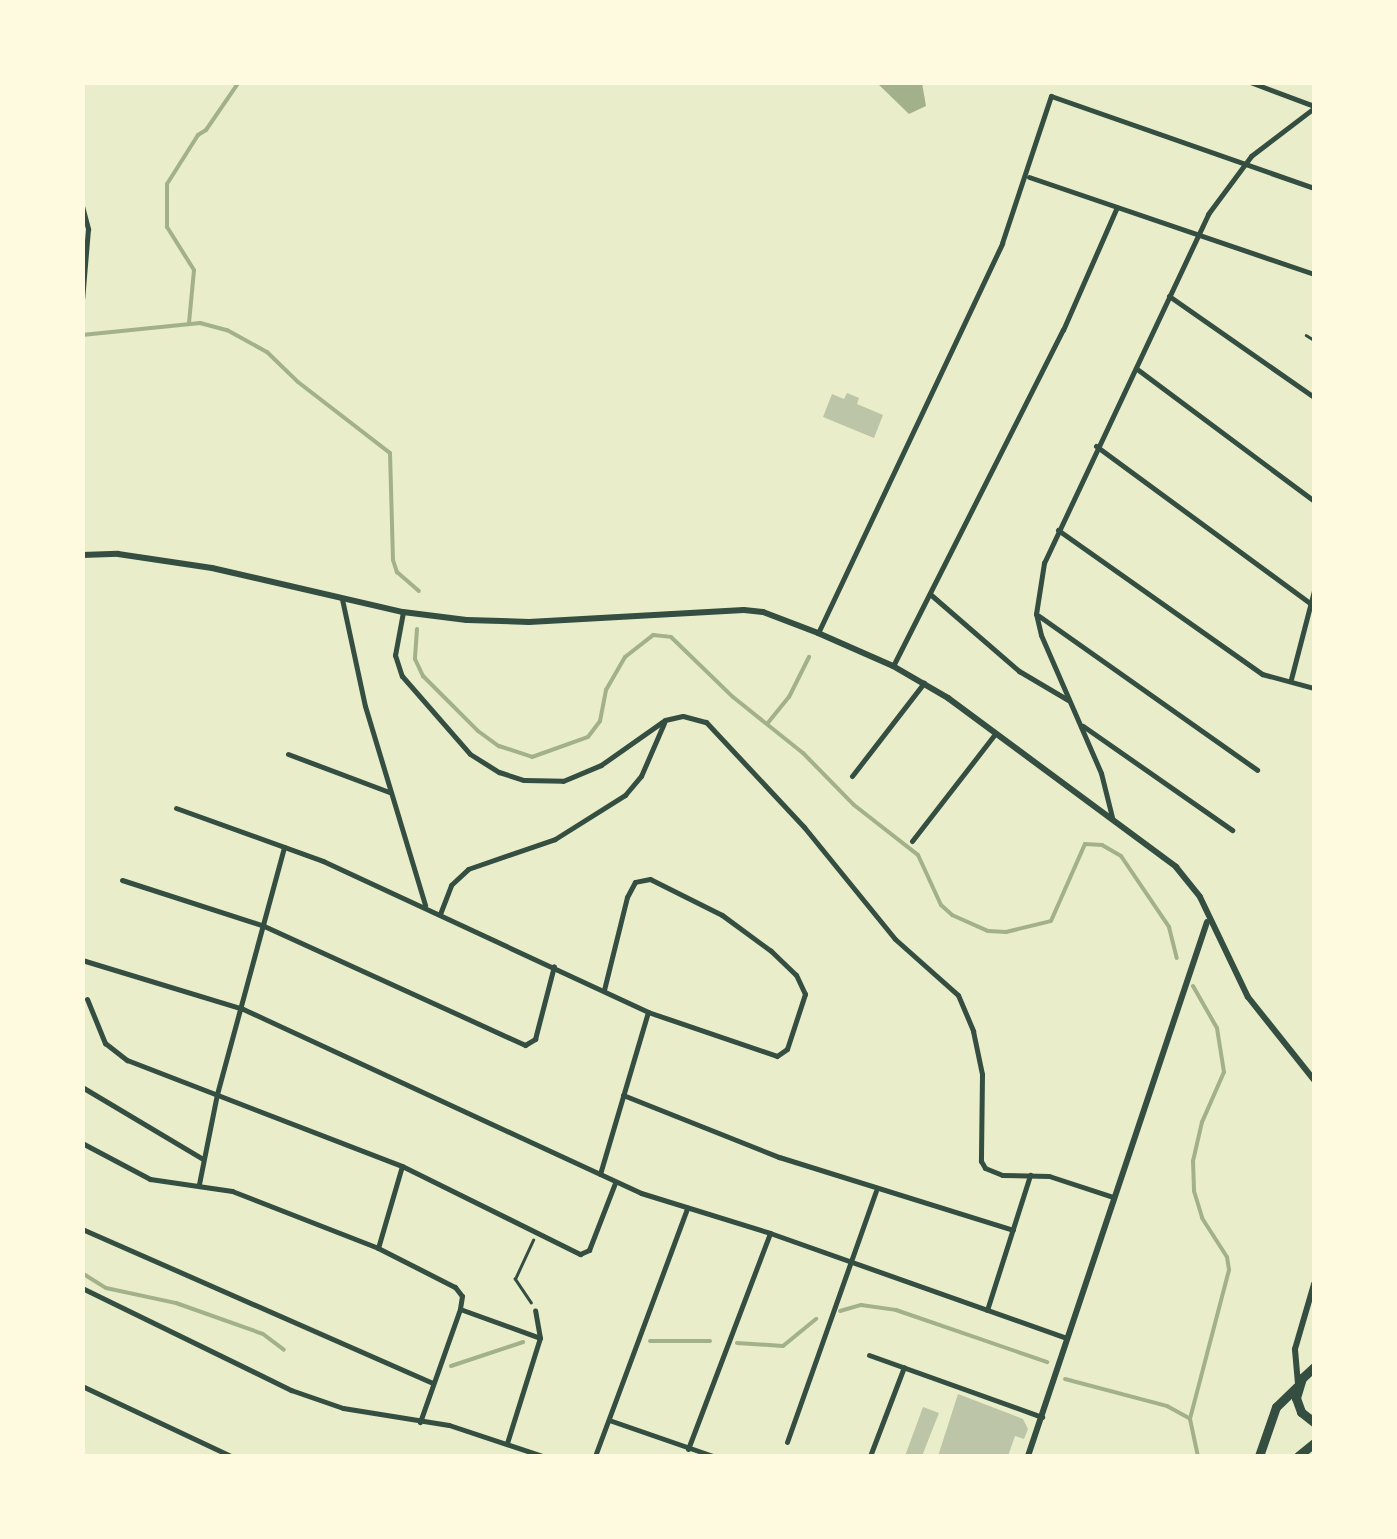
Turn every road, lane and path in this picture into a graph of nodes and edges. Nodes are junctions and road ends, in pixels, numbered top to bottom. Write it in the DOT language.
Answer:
graph roads {
  1 [pos="1250,82"];
  2 [pos="1314,107"];
  3 [pos="1243,165"];
  4 [pos="1028,176"];
  5 [pos="1314,188"];
  6 [pos="82,206"];
  7 [pos="1117,207"];
  8 [pos="1196,236"];
  9 [pos="1314,274"];
  10 [pos="1169,296"];
  11 [pos="82,300"];
  12 [pos="1306,334"];
  13 [pos="1314,340"];
  14 [pos="1136,368"];
  15 [pos="1314,397"];
  16 [pos="1096,446"];
  17 [pos="1314,502"];
  18 [pos="1058,530"];
  19 [pos="82,555"];
  20 [pos="1314,592"];
  21 [pos="930,594"];
  22 [pos="342,599"];
  23 [pos="1311,604"];
  24 [pos="403,612"];
  25 [pos="1036,614"];
  26 [pos="818,633"];
  27 [pos="892,666"];
  28 [pos="1291,679"];
  29 [pos="924,683"];
  30 [pos="1314,688"];
  31 [pos="1070,702"];
  32 [pos="665,720"];
  33 [pos="1080,724"];
  34 [pos="996,732"];
  35 [pos="288,754"];
  36 [pos="1257,770"];
  37 [pos="852,776"];
  38 [pos="389,792"];
  39 [pos="176,808"];
  40 [pos="1112,817"];
  41 [pos="1232,830"];
  42 [pos="912,841"];
  43 [pos="284,846"];
  44 [pos="122,880"];
  45 [pos="426,906"];
  46 [pos="440,914"];
  47 [pos="1208,920"];
  48 [pos="264,926"];
  49 [pos="82,960"];
  50 [pos="554,966"];
  51 [pos="604,990"];
  52 [pos="87,999"];
  53 [pos="243,1009"];
  54 [pos="648,1012"];
  55 [pos="1314,1080"];
  56 [pos="82,1087"];
  57 [pos="217,1094"];
  58 [pos="623,1095"];
  59 [pos="82,1142"];
  60 [pos="203,1159"];
  61 [pos="402,1166"];
  62 [pos="600,1174"];
  63 [pos="1030,1175"];
  64 [pos="616,1181"];
  65 [pos="199,1184"];
  66 [pos="876,1190"];
  67 [pos="1113,1198"];
  68 [pos="687,1208"];
  69 [pos="82,1229"];
  70 [pos="1013,1230"];
  71 [pos="770,1233"];
  72 [pos="536,1234"];
  73 [pos="378,1248"];
  74 [pos="848,1262"];
  75 [pos="82,1288"];
  76 [pos="1314,1290"];
  77 [pos="460,1309"];
  78 [pos="535,1310"];
  79 [pos="986,1310"];
  80 [pos="540,1338"];
  81 [pos="1068,1339"];
  82 [pos="869,1355"];
  83 [pos="904,1368"];
  84 [pos="1314,1368"];
  85 [pos="433,1383"];
  86 [pos="82,1386"];
  87 [pos="1298,1386"];
  88 [pos="1042,1417"];
  89 [pos="609,1420"];
  90 [pos="420,1422"];
  91 [pos="1314,1422"];
  92 [pos="787,1442"];
  93 [pos="507,1443"];
  94 [pos="1314,1443"];
  95 [pos="688,1449"];
  96 [pos="231,1456"];
  97 [pos="542,1456"];
  98 [pos="595,1456"];
  99 [pos="712,1456"];
  100 [pos="870,1456"];
  101 [pos="1028,1456"];
  102 [pos="1259,1456"];
  103 [pos="1298,1456"];
  1 -- 2 [label="street"];
  2 -- 3 [label="street"];
  3 -- 4 [label="street"];
  3 -- 5 [label="street"];
  3 -- 8 [label="street"];
  4 -- 7 [label="street"];
  4 -- 26 [label="street"];
  6 -- 11 [label="street"];
  7 -- 8 [label="street"];
  7 -- 21 [label="street"];
  8 -- 9 [label="street"];
  8 -- 10 [label="street"];
  10 -- 14 [label="street"];
  10 -- 15 [label="street"];
  12 -- 13 [label="lane"];
  14 -- 16 [label="street"];
  14 -- 17 [label="street"];
  16 -- 18 [label="street"];
  16 -- 23 [label="street"];
  18 -- 25 [label="street"];
  18 -- 28 [label="street"];
  19 -- 22 [label="street"];
  20 -- 23 [label="street"];
  21 -- 27 [label="street"];
  21 -- 31 [label="street"];
  22 -- 24 [label="street"];
  22 -- 38 [label="street"];
  23 -- 28 [label="street"];
  24 -- 26 [label="street"];
  24 -- 32 [label="street"];
  25 -- 31 [label="street"];
  25 -- 36 [label="street"];
  26 -- 27 [label="street"];
  27 -- 29 [label="street"];
  28 -- 30 [label="street"];
  29 -- 34 [label="street"];
  29 -- 37 [label="street"];
  31 -- 33 [label="street"];
  32 -- 46 [label="street"];
  32 -- 63 [label="street"];
  33 -- 40 [label="street"];
  33 -- 41 [label="street"];
  34 -- 40 [label="street"];
  34 -- 42 [label="street"];
  35 -- 38 [label="street"];
  38 -- 45 [label="street"];
  39 -- 43 [label="street"];
  40 -- 47 [label="street"];
  43 -- 45 [label="street"];
  43 -- 48 [label="street"];
  44 -- 48 [label="street"];
  45 -- 46 [label="street"];
  46 -- 50 [label="street"];
  47 -- 55 [label="street"];
  47 -- 67 [label="street"];
  48 -- 50 [label="street"];
  48 -- 53 [label="street"];
  49 -- 53 [label="street"];
  50 -- 51 [label="street"];
  51 -- 54 [label="street"];
  51 -- 54 [label="street"];
  52 -- 57 [label="street"];
  53 -- 57 [label="street"];
  53 -- 62 [label="street"];
  54 -- 58 [label="street"];
  56 -- 60 [label="street"];
  57 -- 60 [label="street"];
  57 -- 61 [label="street"];
  58 -- 62 [label="street"];
  58 -- 66 [label="street"];
  59 -- 65 [label="street"];
  60 -- 65 [label="street"];
  61 -- 72 [label="street"];
  61 -- 73 [label="street"];
  62 -- 64 [label="street"];
  63 -- 67 [label="street"];
  63 -- 70 [label="street"];
  64 -- 68 [label="street"];
  64 -- 72 [label="street"];
  65 -- 73 [label="street"];
  66 -- 70 [label="street"];
  66 -- 74 [label="street"];
  67 -- 81 [label="street"];
  68 -- 71 [label="street"];
  68 -- 89 [label="street"];
  69 -- 85 [label="street"];
  70 -- 79 [label="street"];
  71 -- 74 [label="street"];
  71 -- 95 [label="street"];
  72 -- 78 [label="path"];
  73 -- 77 [label="street"];
  74 -- 79 [label="street"];
  74 -- 92 [label="street"];
  75 -- 90 [label="street"];
  76 -- 87 [label="street"];
  77 -- 80 [label="street"];
  77 -- 85 [label="street"];
  78 -- 80 [label="street"];
  79 -- 81 [label="street"];
  80 -- 93 [label="street"];
  81 -- 88 [label="street"];
  82 -- 83 [label="street"];
  83 -- 88 [label="street"];
  83 -- 100 [label="street"];
  84 -- 87 [label="highway"];
  85 -- 90 [label="street"];
  86 -- 96 [label="street"];
  87 -- 91 [label="highway"];
  87 -- 102 [label="highway"];
  88 -- 101 [label="street"];
  89 -- 95 [label="street"];
  89 -- 98 [label="street"];
  90 -- 93 [label="street"];
  93 -- 97 [label="street"];
  94 -- 103 [label="highway"];
  95 -- 99 [label="street"];
}
